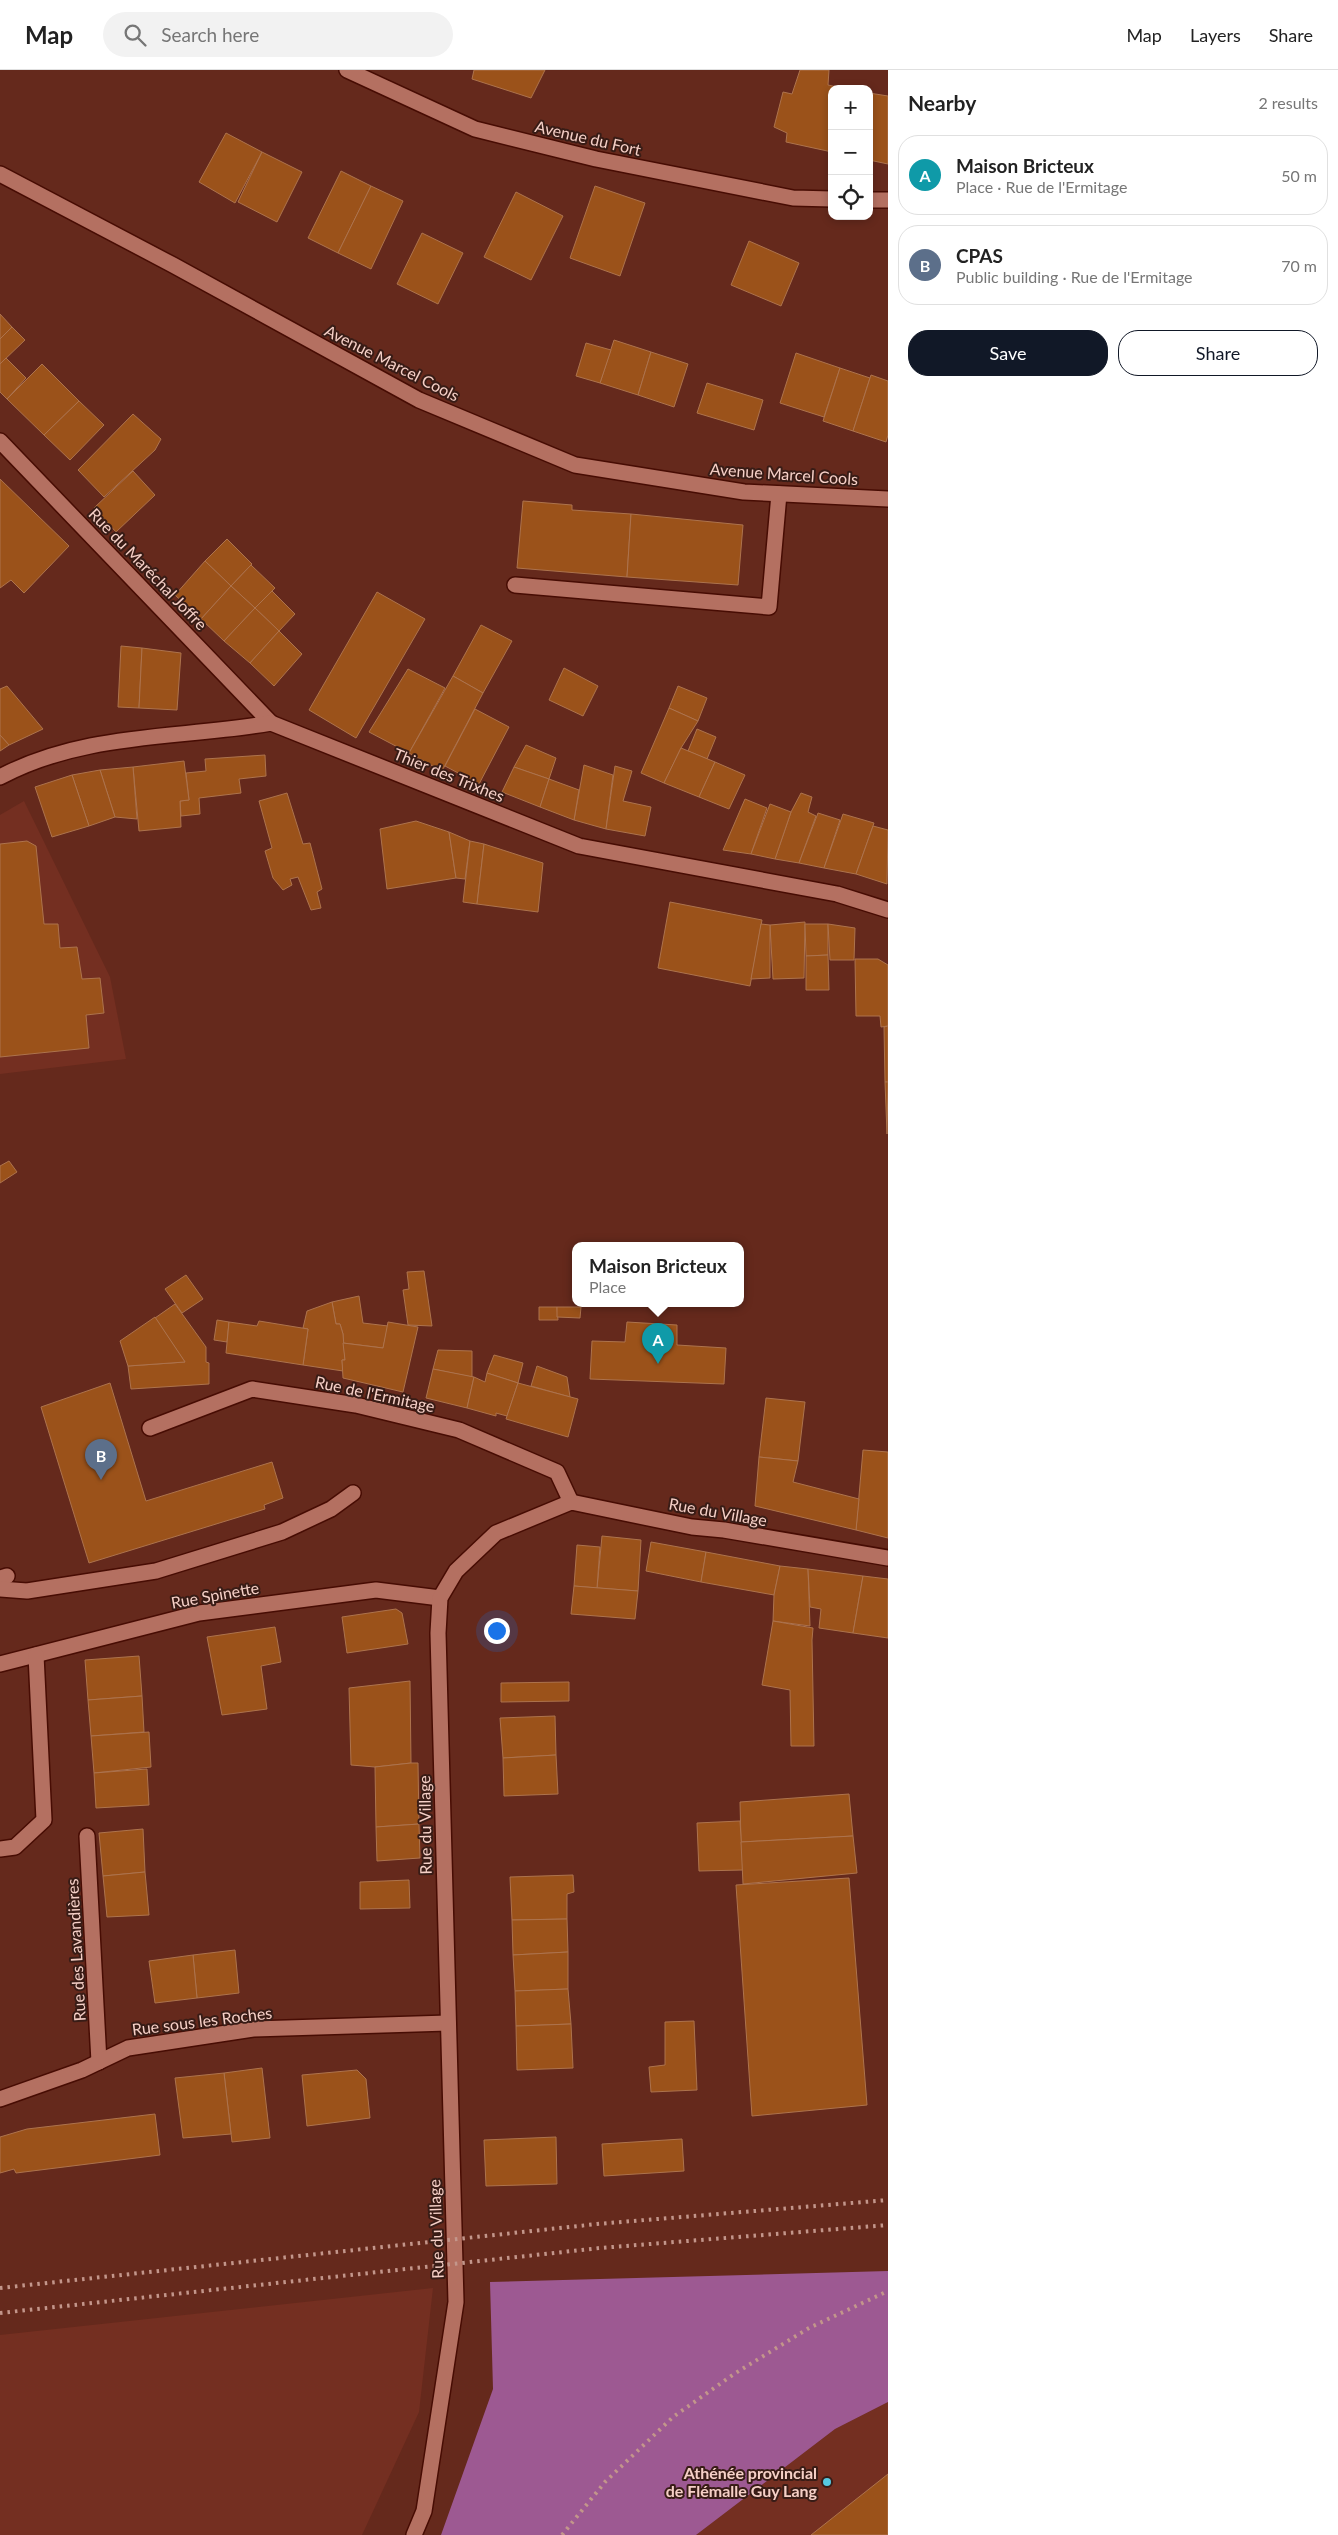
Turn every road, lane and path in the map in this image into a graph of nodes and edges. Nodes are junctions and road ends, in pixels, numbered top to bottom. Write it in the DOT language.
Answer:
graph roads {
  1 [pos="347,70"];
  2 [pos="0,174"];
  3 [pos="828,199"];
  4 [pos="873,200"];
  5 [pos="888,200"];
  6 [pos="0,441"];
  7 [pos="779,494"];
  8 [pos="888,498"];
  9 [pos="515,585"];
  10 [pos="270,723"];
  11 [pos="0,778"];
  12 [pos="888,910"];
  13 [pos="150,1428"];
  14 [pos="353,1493"];
  15 [pos="572,1502"];
  16 [pos="888,1558"];
  17 [pos="2,1581"];
  18 [pos="440,1598"];
  19 [pos="36,1655"];
  20 [pos="0,1664"];
  21 [pos="87,1836"];
  22 [pos="0,1848"];
  23 [pos="448,2023"];
  24 [pos="99,2062"];
  25 [pos="0,2099"];
  26 [pos="414,2535"];
  1 -- 3 [label="street, Avenue du Fort"];
  2 -- 7 [label="street, Avenue Marcel Cools"];
  4 -- 5 [label="street"];
  6 -- 10 [label="street, Rue du Maréchal Joffre"];
  7 -- 8 [label="street, Avenue Marcel Cools"];
  7 -- 9 [label="street"];
  10 -- 11 [label="street"];
  10 -- 12 [label="street, Thier des Trixhes"];
  13 -- 15 [label="street, Rue de l'Ermitage"];
  14 -- 17 [label="street"];
  15 -- 16 [label="street, Rue du Village"];
  15 -- 18 [label="street, Rue du Village"];
  18 -- 19 [label="street, Rue Spinette"];
  18 -- 23 [label="street, Rue du Village"];
  19 -- 20 [label="street, Rue Spinette"];
  19 -- 22 [label="street"];
  21 -- 24 [label="street, Rue des Lavandières"];
  23 -- 24 [label="street, Rue sous les Roches"];
  23 -- 26 [label="street, Rue du Village"];
  24 -- 25 [label="street, Rue sous les Roches"];
}
